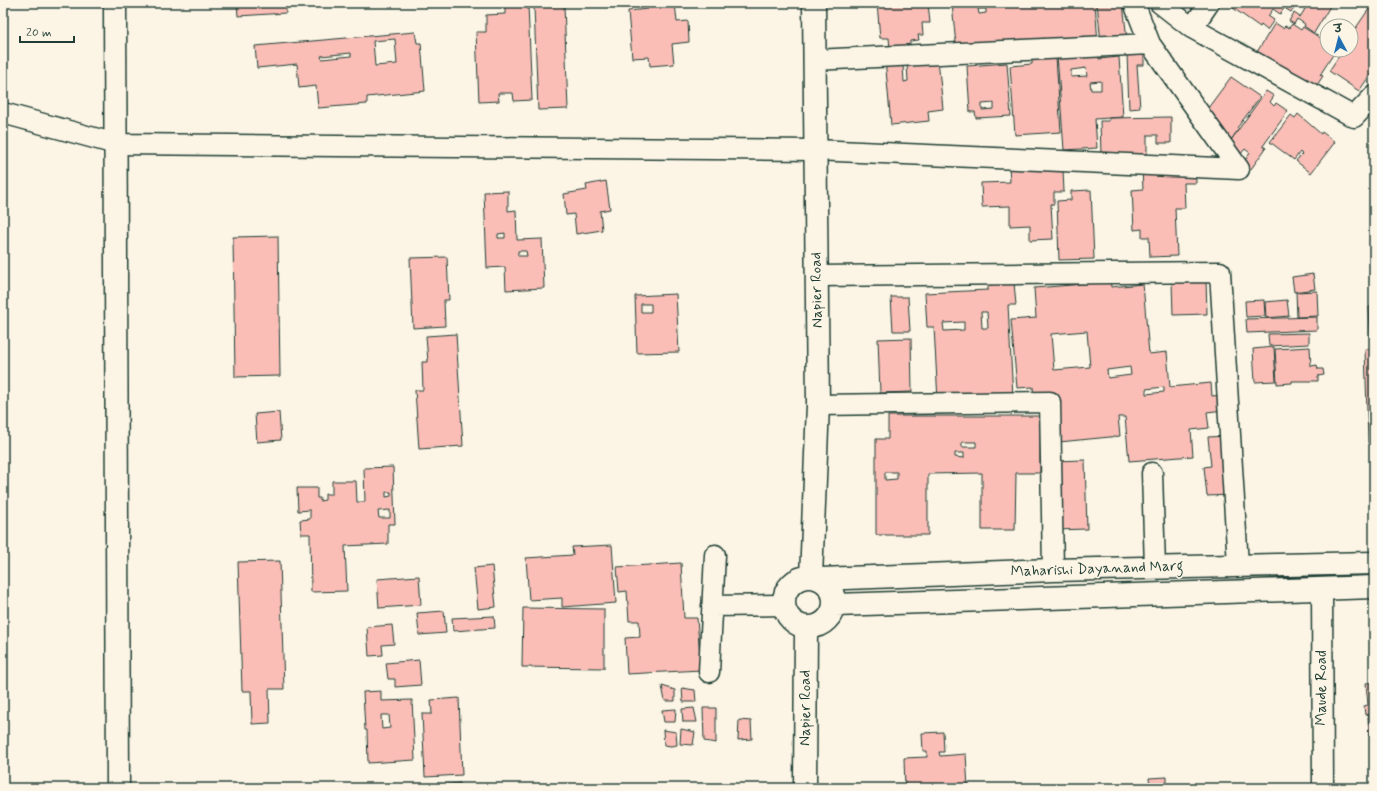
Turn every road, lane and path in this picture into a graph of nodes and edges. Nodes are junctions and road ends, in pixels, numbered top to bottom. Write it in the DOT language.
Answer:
graph roads {
  1 [pos="115,3"];
  2 [pos="814,3"];
  3 [pos="1134,3"];
  4 [pos="1160,3"];
  5 [pos="1209,3"];
  6 [pos="1192,28"];
  7 [pos="1150,44"];
  8 [pos="814,60"];
  9 [pos="1374,96"];
  10 [pos="3,113"];
  11 [pos="116,144"];
  12 [pos="815,150"];
  13 [pos="817,276"];
  14 [pos="818,405"];
  15 [pos="1152,473"];
  16 [pos="715,555"];
  17 [pos="1374,562"];
  18 [pos="1238,565"];
  19 [pos="1155,567"];
  20 [pos="1053,570"];
  21 [pos="816,578"];
  22 [pos="1374,587"];
  23 [pos="1322,588"];
  24 [pos="784,605"];
  25 [pos="835,605"];
  26 [pos="712,606"];
  27 [pos="806,628"];
  28 [pos="709,672"];
  29 [pos="118,788"];
  30 [pos="805,788"];
  31 [pos="1323,788"];
  1 -- 11 [label="street"];
  2 -- 8 [label="street, Napier Road"];
  3 -- 7 [label="street"];
  4 -- 6 [label="street"];
  5 -- 6 [label="street"];
  6 -- 9 [label="street"];
  7 -- 8 [label="street"];
  7 -- 12 [label="street"];
  8 -- 12 [label="street, Napier Road"];
  10 -- 11 [label="street"];
  11 -- 12 [label="street"];
  11 -- 29 [label="street"];
  12 -- 13 [label="street, Napier Road"];
  13 -- 14 [label="street, Napier Road"];
  13 -- 18 [label="street"];
  14 -- 20 [label="street"];
  14 -- 21 [label="street, Napier Road"];
  15 -- 19 [label="street"];
  16 -- 26 [label="street"];
  17 -- 18 [label="street, Maharishi Dayanand Marg"];
  18 -- 19 [label="street, Maharishi Dayanand Marg"];
  19 -- 20 [label="street, Maharishi Dayanand Marg"];
  20 -- 21 [label="street, Maharishi Dayanand Marg"];
  21 -- 24 [label="street"];
  21 -- 25 [label="street"];
  22 -- 23 [label="street, Maharishi Dayanand Marg"];
  23 -- 25 [label="street, Maharishi Dayanand Marg"];
  23 -- 31 [label="street, Maude Road"];
  24 -- 26 [label="street"];
  24 -- 27 [label="street"];
  25 -- 27 [label="street"];
  26 -- 28 [label="street"];
  27 -- 30 [label="street, Napier Road"];
}
